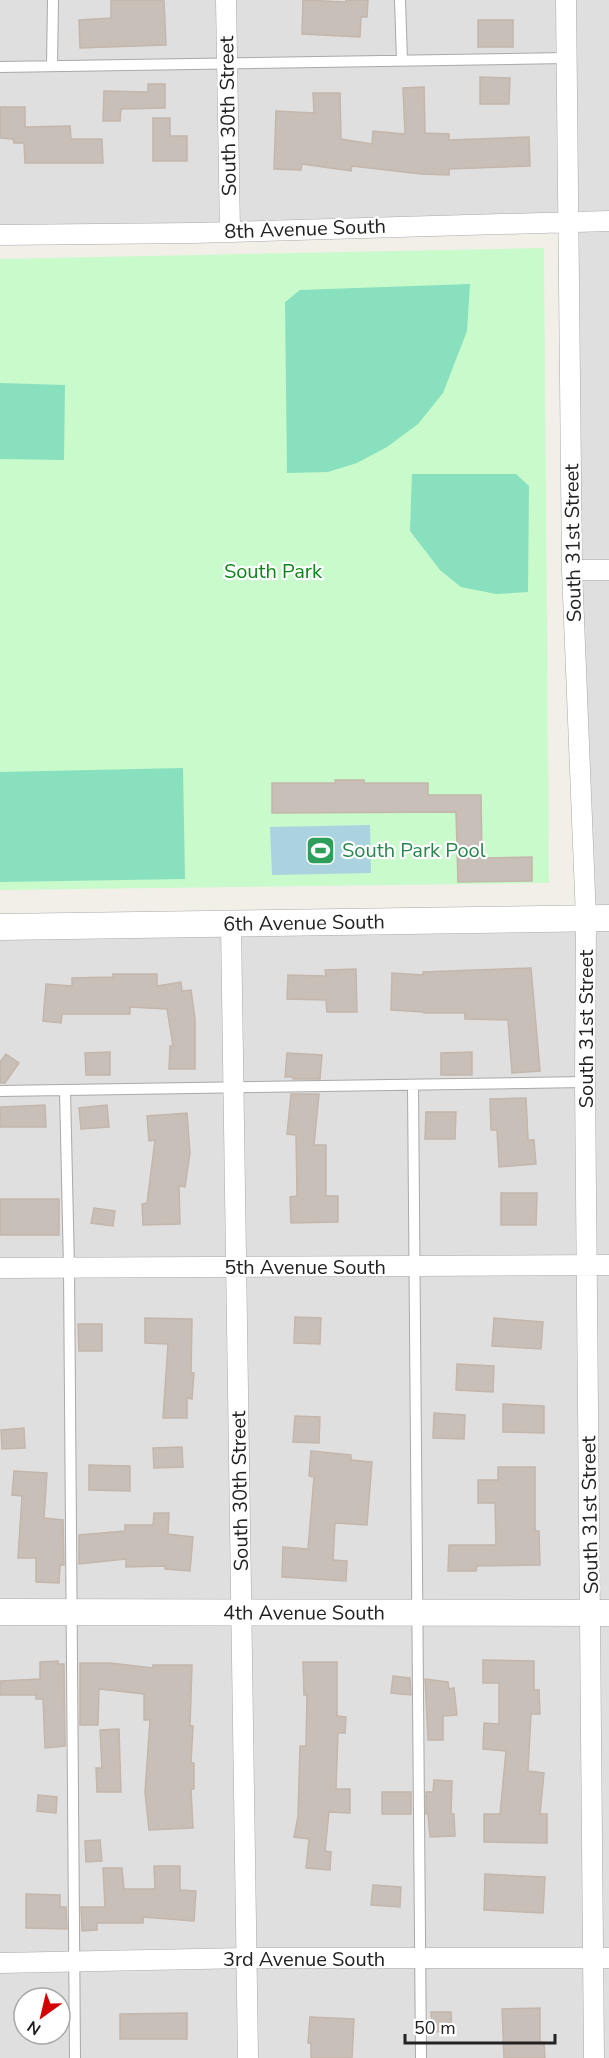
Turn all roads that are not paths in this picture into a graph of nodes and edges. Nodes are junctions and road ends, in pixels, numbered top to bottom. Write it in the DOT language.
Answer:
graph roads {
  1 [pos="53,0"];
  2 [pos="226,0"];
  3 [pos="400,0"];
  4 [pos="566,0"];
  5 [pos="567,58"];
  6 [pos="402,60"];
  7 [pos="227,62"];
  8 [pos="52,65"];
  9 [pos="0,67"];
  10 [pos="609,221"];
  11 [pos="568,222"];
  12 [pos="230,231"];
  13 [pos="0,235"];
  14 [pos="572,570"];
  15 [pos="609,570"];
  16 [pos="597,918"];
  17 [pos="231,924"];
  18 [pos="0,927"];
  19 [pos="585,1082"];
  20 [pos="413,1085"];
  21 [pos="234,1089"];
  22 [pos="65,1090"];
  23 [pos="0,1091"];
  24 [pos="587,1265"];
  25 [pos="609,1265"];
  26 [pos="236,1267"];
  27 [pos="415,1267"];
  28 [pos="0,1268"];
  29 [pos="69,1268"];
  30 [pos="242,1611"];
  31 [pos="0,1612"];
  32 [pos="70,1612"];
  33 [pos="417,1612"];
  34 [pos="600,1613"];
  35 [pos="247,1958"];
  36 [pos="601,1958"];
  37 [pos="419,1959"];
  38 [pos="75,1961"];
  39 [pos="0,1963"];
  40 [pos="75,2058"];
  41 [pos="248,2058"];
  42 [pos="420,2058"];
  43 [pos="594,2058"];
  1 -- 8 [label="lane"];
  2 -- 7 [label="street, South 30th Street"];
  3 -- 6 [label="lane"];
  4 -- 5 [label="street, South 31st Street"];
  5 -- 6 [label="lane"];
  5 -- 11 [label="street, South 31st Street"];
  6 -- 7 [label="lane"];
  7 -- 8 [label="lane"];
  7 -- 12 [label="street, South 30th Street"];
  8 -- 9 [label="lane"];
  10 -- 11 [label="street, 8th Avenue South"];
  11 -- 12 [label="street, 8th Avenue South"];
  11 -- 14 [label="street, South 31st Street"];
  12 -- 13 [label="street, 8th Avenue South"];
  14 -- 15 [label="street"];
  14 -- 16 [label="street, South 31st Street"];
  16 -- 17 [label="street, 6th Avenue South"];
  16 -- 19 [label="street, South 31st Street"];
  17 -- 18 [label="street, 6th Avenue South"];
  17 -- 21 [label="street, South 30th Street"];
  19 -- 20 [label="lane"];
  19 -- 24 [label="street, South 31st Street"];
  20 -- 21 [label="lane"];
  20 -- 27 [label="lane"];
  21 -- 22 [label="lane"];
  21 -- 26 [label="street, South 30th Street"];
  22 -- 23 [label="lane"];
  22 -- 29 [label="lane"];
  24 -- 25 [label="street, 5th Avenue South"];
  24 -- 27 [label="street, 5th Avenue South"];
  24 -- 34 [label="street, South 31st Street"];
  26 -- 27 [label="street, 5th Avenue South"];
  26 -- 29 [label="street, 5th Avenue South"];
  26 -- 30 [label="street, South 30th Street"];
  27 -- 33 [label="lane"];
  28 -- 29 [label="street, 5th Avenue South"];
  29 -- 32 [label="lane"];
  30 -- 32 [label="street, 4th Avenue South"];
  30 -- 33 [label="street, 4th Avenue South"];
  30 -- 35 [label="street, South 30th Street"];
  31 -- 32 [label="street, 4th Avenue South"];
  32 -- 38 [label="lane"];
  33 -- 34 [label="street, 4th Avenue South"];
  33 -- 37 [label="lane"];
  34 -- 36 [label="street, South 31st Street"];
  35 -- 37 [label="street, 3rd Avenue South"];
  35 -- 38 [label="street, 3rd Avenue South"];
  35 -- 41 [label="street, South 30th Street"];
  36 -- 37 [label="street, 3rd Avenue South"];
  36 -- 43 [label="street, South 31st Street"];
  37 -- 42 [label="lane"];
  38 -- 39 [label="street, 3rd Avenue South"];
  38 -- 40 [label="lane"];
}
